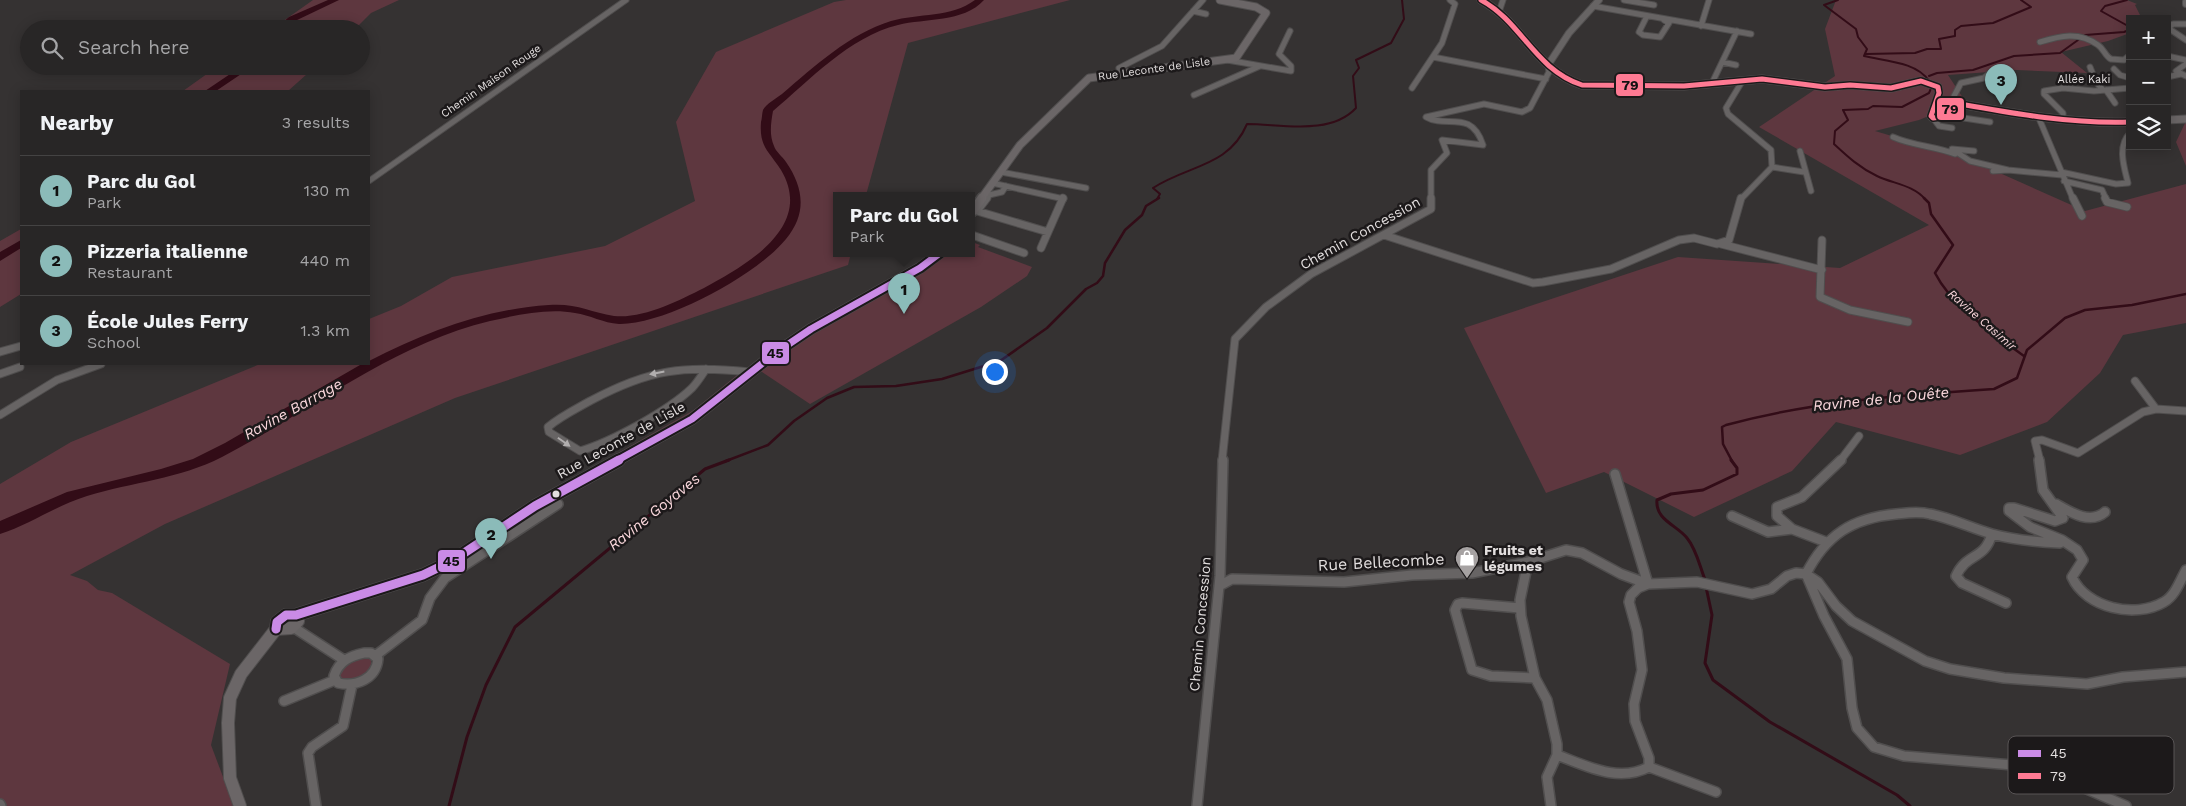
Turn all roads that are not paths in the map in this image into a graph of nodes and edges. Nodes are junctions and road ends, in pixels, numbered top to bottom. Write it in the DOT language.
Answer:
graph roads {
  1 [pos="626,0"];
  2 [pos="1203,0"];
  3 [pos="1220,0"];
  4 [pos="1450,0"];
  5 [pos="1481,0"];
  6 [pos="1503,0"];
  7 [pos="1599,0"];
  8 [pos="1624,0"];
  9 [pos="1709,0"];
  10 [pos="1654,5"];
  11 [pos="1593,6"];
  12 [pos="1193,11"];
  13 [pos="1499,12"];
  14 [pos="1206,14"];
  15 [pos="1646,16"];
  16 [pos="2186,24"];
  17 [pos="1701,26"];
  18 [pos="1290,31"];
  19 [pos="1737,31"];
  20 [pos="1751,34"];
  21 [pos="2186,40"];
  22 [pos="2040,42"];
  23 [pos="1433,57"];
  24 [pos="2171,57"];
  25 [pos="2126,58"];
  26 [pos="1227,60"];
  27 [pos="2186,60"];
  28 [pos="1722,62"];
  29 [pos="2186,64"];
  30 [pos="1548,65"];
  31 [pos="1736,65"];
  32 [pos="1260,66"];
  33 [pos="2090,66"];
  34 [pos="1119,68"];
  35 [pos="2114,69"];
  36 [pos="1990,74"];
  37 [pos="2183,75"];
  38 [pos="2126,77"];
  39 [pos="1546,79"];
  40 [pos="1743,80"];
  41 [pos="1712,83"];
  42 [pos="1412,88"];
  43 [pos="2126,88"];
  44 [pos="2105,90"];
  45 [pos="1194,94"];
  46 [pos="2115,103"];
  47 [pos="1956,104"];
  48 [pos="1944,115"];
  49 [pos="2038,116"];
  50 [pos="1933,118"];
  51 [pos="2063,118"];
  52 [pos="2171,120"];
  53 [pos="2186,120"];
  54 [pos="1990,122"];
  55 [pos="2126,122"];
  56 [pos="1952,128"];
  57 [pos="1893,137"];
  58 [pos="2126,138"];
  59 [pos="1800,151"];
  60 [pos="1974,151"];
  61 [pos="1955,154"];
  62 [pos="1772,167"];
  63 [pos="2008,170"];
  64 [pos="1993,171"];
  65 [pos="1001,172"];
  66 [pos="1804,172"];
  67 [pos="2062,176"];
  68 [pos="370,180"];
  69 [pos="992,184"];
  70 [pos="1006,186"];
  71 [pos="1086,188"];
  72 [pos="1811,191"];
  73 [pos="2128,207"];
  74 [pos="975,208"];
  75 [pos="2082,216"];
  76 [pos="1048,232"];
  77 [pos="975,235"];
  78 [pos="1384,235"];
  79 [pos="1822,240"];
  80 [pos="1721,244"];
  81 [pos="1041,248"];
  82 [pos="1024,253"];
  83 [pos="935,257"];
  84 [pos="1822,270"];
  85 [pos="1908,322"];
  86 [pos="20,346"];
  87 [pos="0,352"];
  88 [pos="98,365"];
  89 [pos="20,367"];
  90 [pos="706,369"];
  91 [pos="750,372"];
  92 [pos="0,374"];
  93 [pos="2135,381"];
  94 [pos="2156,409"];
  95 [pos="2186,411"];
  96 [pos="0,415"];
  97 [pos="1859,436"];
  98 [pos="1615,474"];
  99 [pos="2046,496"];
  100 [pos="558,504"];
  101 [pos="2106,512"];
  102 [pos="1732,516"];
  103 [pos="1792,529"];
  104 [pos="1992,534"];
  105 [pos="2062,540"];
  106 [pos="1826,542"];
  107 [pos="1528,562"];
  108 [pos="2186,570"];
  109 [pos="1806,574"];
  110 [pos="1648,584"];
  111 [pos="1219,586"];
  112 [pos="2006,603"];
  113 [pos="1520,608"];
  114 [pos="295,621"];
  115 [pos="375,656"];
  116 [pos="344,660"];
  117 [pos="2186,672"];
  118 [pos="1535,678"];
  119 [pos="335,680"];
  120 [pos="352,685"];
  121 [pos="284,701"];
  122 [pos="1557,754"];
  123 [pos="2008,764"];
  124 [pos="1649,767"];
  125 [pos="1716,792"];
  126 [pos="2098,794"];
  127 [pos="240,806"];
  128 [pos="316,806"];
  129 [pos="1197,806"];
  130 [pos="1552,806"];
  131 [pos="2126,806"];
  1 -- 68 [label="street, Chemin Maison Rouge"];
  2 -- 12 [label="street"];
  3 -- 26 [label="main road, Rue Leconte de Lisle"];
  4 -- 23 [label="street"];
  5 -- 13 [label="main road"];
  6 -- 13 [label="street"];
  7 -- 11 [label="street"];
  8 -- 10 [label="street"];
  9 -- 17 [label="street"];
  11 -- 15 [label="street"];
  11 -- 30 [label="street"];
  12 -- 14 [label="street"];
  12 -- 34 [label="street"];
  13 -- 30 [label="main road"];
  15 -- 15 [label="street"];
  15 -- 17 [label="street"];
  16 -- 21 [label="street"];
  17 -- 19 [label="street"];
  18 -- 32 [label="street"];
  19 -- 20 [label="street"];
  19 -- 28 [label="street"];
  22 -- 25 [label="street"];
  23 -- 39 [label="street"];
  23 -- 42 [label="street"];
  24 -- 27 [label="street"];
  26 -- 32 [label="street"];
  26 -- 65 [label="main road, Rue Leconte de Lisle"];
  28 -- 31 [label="street"];
  28 -- 41 [label="street"];
  29 -- 37 [label="street"];
  30 -- 39 [label="street, Chemin Concession"];
  30 -- 41 [label="main road"];
  32 -- 45 [label="street"];
  33 -- 44 [label="street"];
  35 -- 38 [label="street"];
  36 -- 47 [label="street"];
  39 -- 78 [label="street, Chemin Concession"];
  40 -- 41 [label="main road"];
  40 -- 50 [label="main road"];
  40 -- 62 [label="street"];
  43 -- 44 [label="street, Allée Kaki"];
  44 -- 46 [label="street"];
  44 -- 51 [label="street, Allée Kaki"];
  47 -- 48 [label="main road"];
  47 -- 49 [label="main road"];
  48 -- 50 [label="main road"];
  48 -- 54 [label="street"];
  49 -- 51 [label="main road"];
  49 -- 67 [label="street"];
  50 -- 56 [label="street"];
  51 -- 55 [label="main road"];
  52 -- 53 [label="main road"];
  57 -- 61 [label="street"];
  58 -- 67 [label="street"];
  59 -- 66 [label="street"];
  60 -- 61 [label="street"];
  61 -- 63 [label="street"];
  62 -- 66 [label="street"];
  62 -- 80 [label="street"];
  63 -- 64 [label="street"];
  63 -- 67 [label="street"];
  65 -- 69 [label="main road, Rue Leconte de Lisle"];
  65 -- 71 [label="street"];
  66 -- 72 [label="street"];
  67 -- 73 [label="street"];
  67 -- 75 [label="street"];
  69 -- 70 [label="street"];
  69 -- 74 [label="main road, Rue Leconte de Lisle"];
  70 -- 76 [label="street"];
  70 -- 76 [label="street"];
  76 -- 81 [label="street"];
  77 -- 82 [label="street"];
  78 -- 80 [label="street"];
  78 -- 111 [label="street, Chemin Concession"];
  79 -- 84 [label="street"];
  80 -- 84 [label="street"];
  83 -- 91 [label="main road, Rue Leconte de Lisle"];
  84 -- 85 [label="street"];
  86 -- 87 [label="street"];
  88 -- 96 [label="street"];
  89 -- 92 [label="street"];
  90 -- 90 [label="street, one-way"];
  90 -- 91 [label="street"];
  91 -- 114 [label="main road, Rue Leconte de Lisle"];
  93 -- 94 [label="street"];
  94 -- 95 [label="street"];
  94 -- 99 [label="street"];
  97 -- 103 [label="street"];
  98 -- 110 [label="street"];
  99 -- 101 [label="street"];
  99 -- 105 [label="street"];
  100 -- 115 [label="street"];
  102 -- 103 [label="street"];
  103 -- 106 [label="street"];
  104 -- 105 [label="street"];
  104 -- 106 [label="street"];
  104 -- 112 [label="street"];
  105 -- 108 [label="street"];
  106 -- 109 [label="street"];
  107 -- 110 [label="street, Rue Bellecombe"];
  107 -- 111 [label="street, Rue Bellecombe"];
  107 -- 113 [label="street"];
  109 -- 110 [label="street, Rue Bellecombe"];
  109 -- 117 [label="street"];
  109 -- 123 [label="street"];
  110 -- 124 [label="street"];
  111 -- 129 [label="street, Chemin Concession"];
  113 -- 118 [label="street"];
  113 -- 118 [label="street"];
  114 -- 116 [label="street"];
  114 -- 127 [label="main road, Rue Leconte de Lisle"];
  115 -- 116 [label="street"];
  115 -- 120 [label="street"];
  116 -- 119 [label="street"];
  118 -- 122 [label="street"];
  119 -- 120 [label="street"];
  119 -- 121 [label="street"];
  120 -- 128 [label="street"];
  122 -- 124 [label="street"];
  122 -- 130 [label="street"];
  124 -- 125 [label="street"];
  126 -- 131 [label="street"];
}
